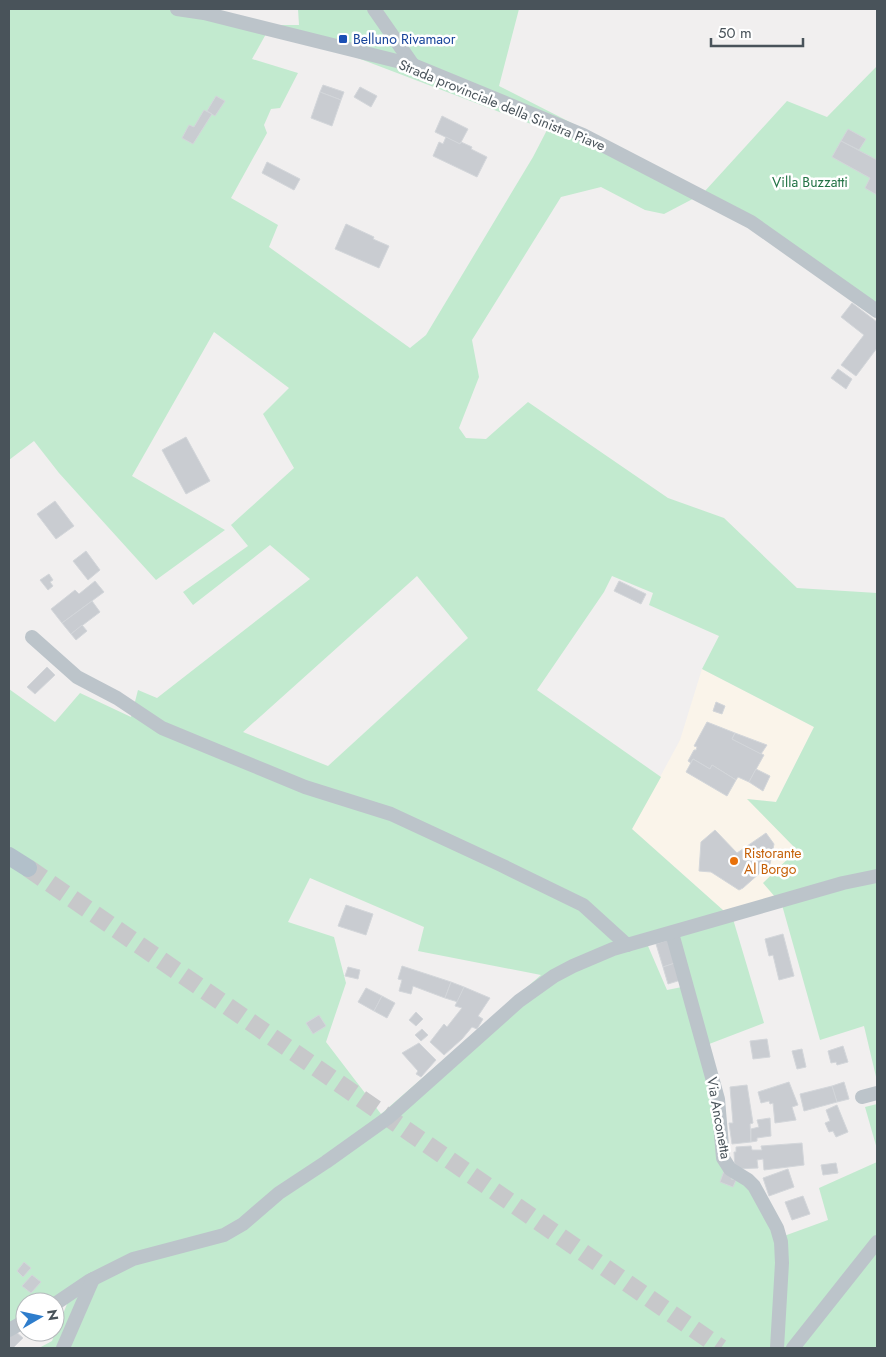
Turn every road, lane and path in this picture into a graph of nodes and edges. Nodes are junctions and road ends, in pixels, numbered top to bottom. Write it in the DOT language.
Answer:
graph roads {
  1 [pos="177,9"];
  2 [pos="374,9"];
  3 [pos="413,65"];
  4 [pos="877,310"];
  5 [pos="32,636"];
  6 [pos="9,856"];
  7 [pos="28,868"];
  8 [pos="877,876"];
  9 [pos="672,933"];
  10 [pos="627,945"];
  11 [pos="877,1093"];
  12 [pos="862,1097"];
  13 [pos="877,1242"];
  14 [pos="93,1278"];
  15 [pos="65,1297"];
  16 [pos="63,1348"];
  17 [pos="777,1348"];
  18 [pos="793,1348"];
  1 -- 3 [label="street, Strada provinciale della Sinistra Piave"];
  2 -- 3 [label="street"];
  3 -- 4 [label="street, Strada provinciale della Sinistra Piave"];
  5 -- 10 [label="street"];
  6 -- 7 [label="main road"];
  8 -- 9 [label="street"];
  9 -- 10 [label="street"];
  9 -- 17 [label="street, Via Anconetta"];
  10 -- 14 [label="street"];
  11 -- 12 [label="street"];
  13 -- 18 [label="street"];
  14 -- 15 [label="street"];
  14 -- 16 [label="street"];
}
